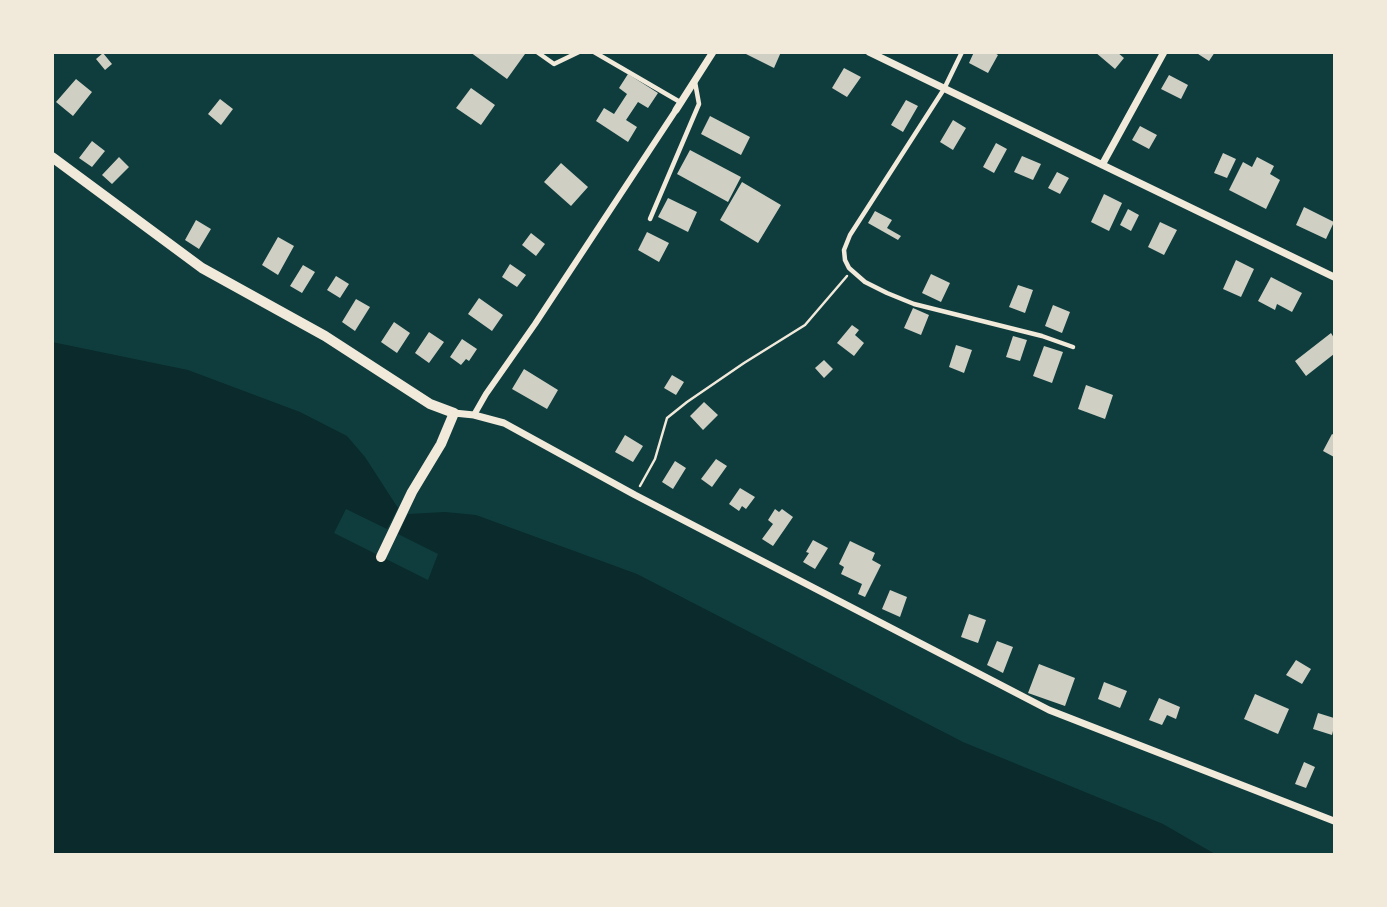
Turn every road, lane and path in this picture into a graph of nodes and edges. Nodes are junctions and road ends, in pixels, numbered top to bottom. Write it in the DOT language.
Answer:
graph roads {
  1 [pos="537,52"];
  2 [pos="579,52"];
  3 [pos="594,52"];
  4 [pos="713,52"];
  5 [pos="869,52"];
  6 [pos="962,52"];
  7 [pos="1164,52"];
  8 [pos="695,81"];
  9 [pos="944,89"];
  10 [pos="678,106"];
  11 [pos="52,157"];
  12 [pos="1102,165"];
  13 [pos="650,219"];
  14 [pos="852,271"];
  15 [pos="1335,277"];
  16 [pos="1073,347"];
  17 [pos="454,413"];
  18 [pos="474,415"];
  19 [pos="635,495"];
  20 [pos="381,556"];
  21 [pos="1335,821"];
  1 -- 2 [label="lane"];
  3 -- 10 [label="lane"];
  4 -- 8 [label="street"];
  5 -- 9 [label="street"];
  6 -- 9 [label="lane"];
  7 -- 12 [label="street"];
  8 -- 10 [label="street"];
  8 -- 13 [label="lane"];
  9 -- 12 [label="street"];
  9 -- 14 [label="lane"];
  10 -- 18 [label="street"];
  11 -- 17 [label="street"];
  12 -- 15 [label="street"];
  14 -- 16 [label="lane"];
  14 -- 19 [label="path"];
  17 -- 18 [label="street"];
  17 -- 20 [label="street"];
  18 -- 19 [label="street"];
  19 -- 21 [label="street"];
}
